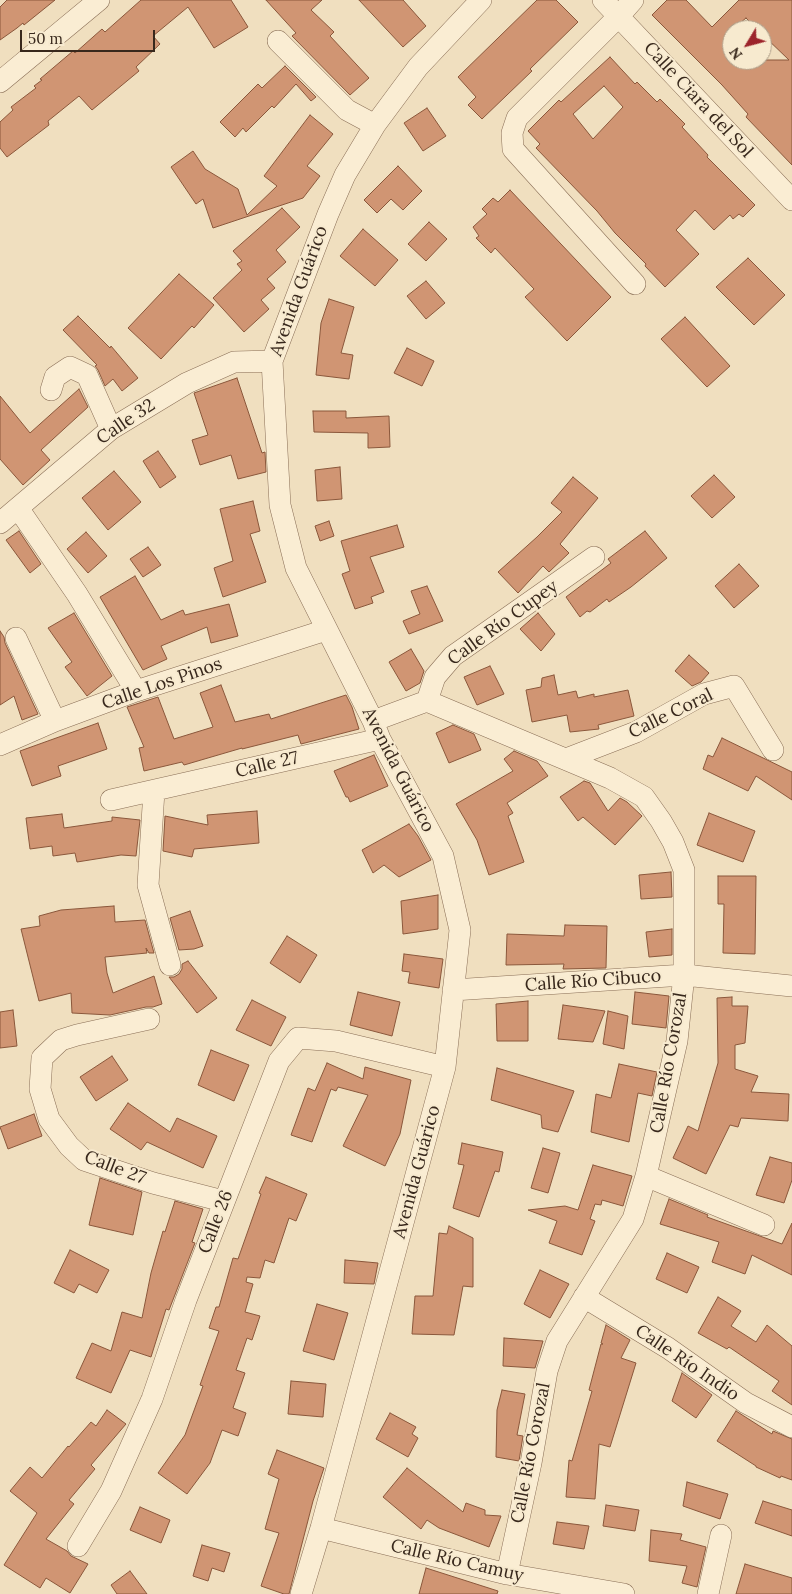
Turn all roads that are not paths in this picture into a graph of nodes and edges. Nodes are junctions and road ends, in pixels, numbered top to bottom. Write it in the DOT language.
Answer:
graph roads {
  1 [pos="99,0"];
  2 [pos="481,0"];
  3 [pos="603,0"];
  4 [pos="633,0"];
  5 [pos="619,16"];
  6 [pos="278,41"];
  7 [pos="0,82"];
  8 [pos="375,125"];
  9 [pos="790,195"];
  10 [pos="635,284"];
  11 [pos="272,361"];
  12 [pos="51,390"];
  13 [pos="111,429"];
  14 [pos="18,508"];
  15 [pos="0,523"];
  16 [pos="594,557"];
  17 [pos="326,630"];
  18 [pos="16,638"];
  19 [pos="136,691"];
  20 [pos="427,701"];
  21 [pos="55,722"];
  22 [pos="376,730"];
  23 [pos="0,745"];
  24 [pos="774,750"];
  25 [pos="566,759"];
  26 [pos="154,791"];
  27 [pos="111,800"];
  28 [pos="170,964"];
  29 [pos="684,975"];
  30 [pos="792,986"];
  31 [pos="453,990"];
  32 [pos="148,1019"];
  33 [pos="445,1067"];
  34 [pos="646,1176"];
  35 [pos="224,1201"];
  36 [pos="764,1225"];
  37 [pos="584,1297"];
  38 [pos="792,1427"];
  39 [pos="321,1528"];
  40 [pos="721,1535"];
  41 [pos="78,1546"];
  42 [pos="507,1574"];
  43 [pos="302,1594"];
  44 [pos="624,1594"];
  45 [pos="708,1594"];
  1 -- 7 [label="street"];
  2 -- 8 [label="street, Avenida Guárico"];
  3 -- 5 [label="street, Calle Ciara del Sol"];
  4 -- 5 [label="street"];
  5 -- 9 [label="street, Calle Ciara del Sol"];
  5 -- 10 [label="street"];
  6 -- 8 [label="street"];
  8 -- 11 [label="street, Avenida Guárico"];
  11 -- 13 [label="street, Calle 32"];
  11 -- 17 [label="street, Avenida Guárico"];
  12 -- 13 [label="street"];
  13 -- 14 [label="street, Calle 32"];
  14 -- 15 [label="street, Calle 32"];
  14 -- 19 [label="street"];
  16 -- 20 [label="street, Calle Río Cupey"];
  17 -- 19 [label="street, Calle Los Pinos"];
  17 -- 22 [label="street, Avenida Guárico"];
  18 -- 21 [label="street"];
  19 -- 21 [label="street, Calle Los Pinos"];
  20 -- 22 [label="street"];
  20 -- 25 [label="street, Calle Río Corozal"];
  21 -- 23 [label="street, Calle Los Pinos"];
  22 -- 26 [label="street, Calle 27"];
  22 -- 31 [label="street, Avenida Guárico"];
  24 -- 25 [label="street, Calle Coral"];
  25 -- 29 [label="street, Calle Río Corozal"];
  26 -- 27 [label="street, Calle 27"];
  26 -- 28 [label="street"];
  29 -- 30 [label="street, Calle Río Cibuco"];
  29 -- 31 [label="street, Calle Río Cibuco"];
  29 -- 34 [label="street, Calle Río Corozal"];
  31 -- 33 [label="street, Avenida Guárico"];
  32 -- 35 [label="street, Calle 27"];
  33 -- 35 [label="street, Calle 26"];
  33 -- 39 [label="street, Avenida Guárico"];
  34 -- 36 [label="street"];
  34 -- 37 [label="street, Calle Río Corozal"];
  35 -- 41 [label="street, Calle 26"];
  37 -- 38 [label="street, Calle Río Indio"];
  37 -- 42 [label="street, Calle Río Corozal"];
  39 -- 42 [label="street, Calle Río Camuy"];
  39 -- 43 [label="street, Avenida Guárico"];
  40 -- 45 [label="street"];
  42 -- 44 [label="street, Calle Río Camuy"];
}
